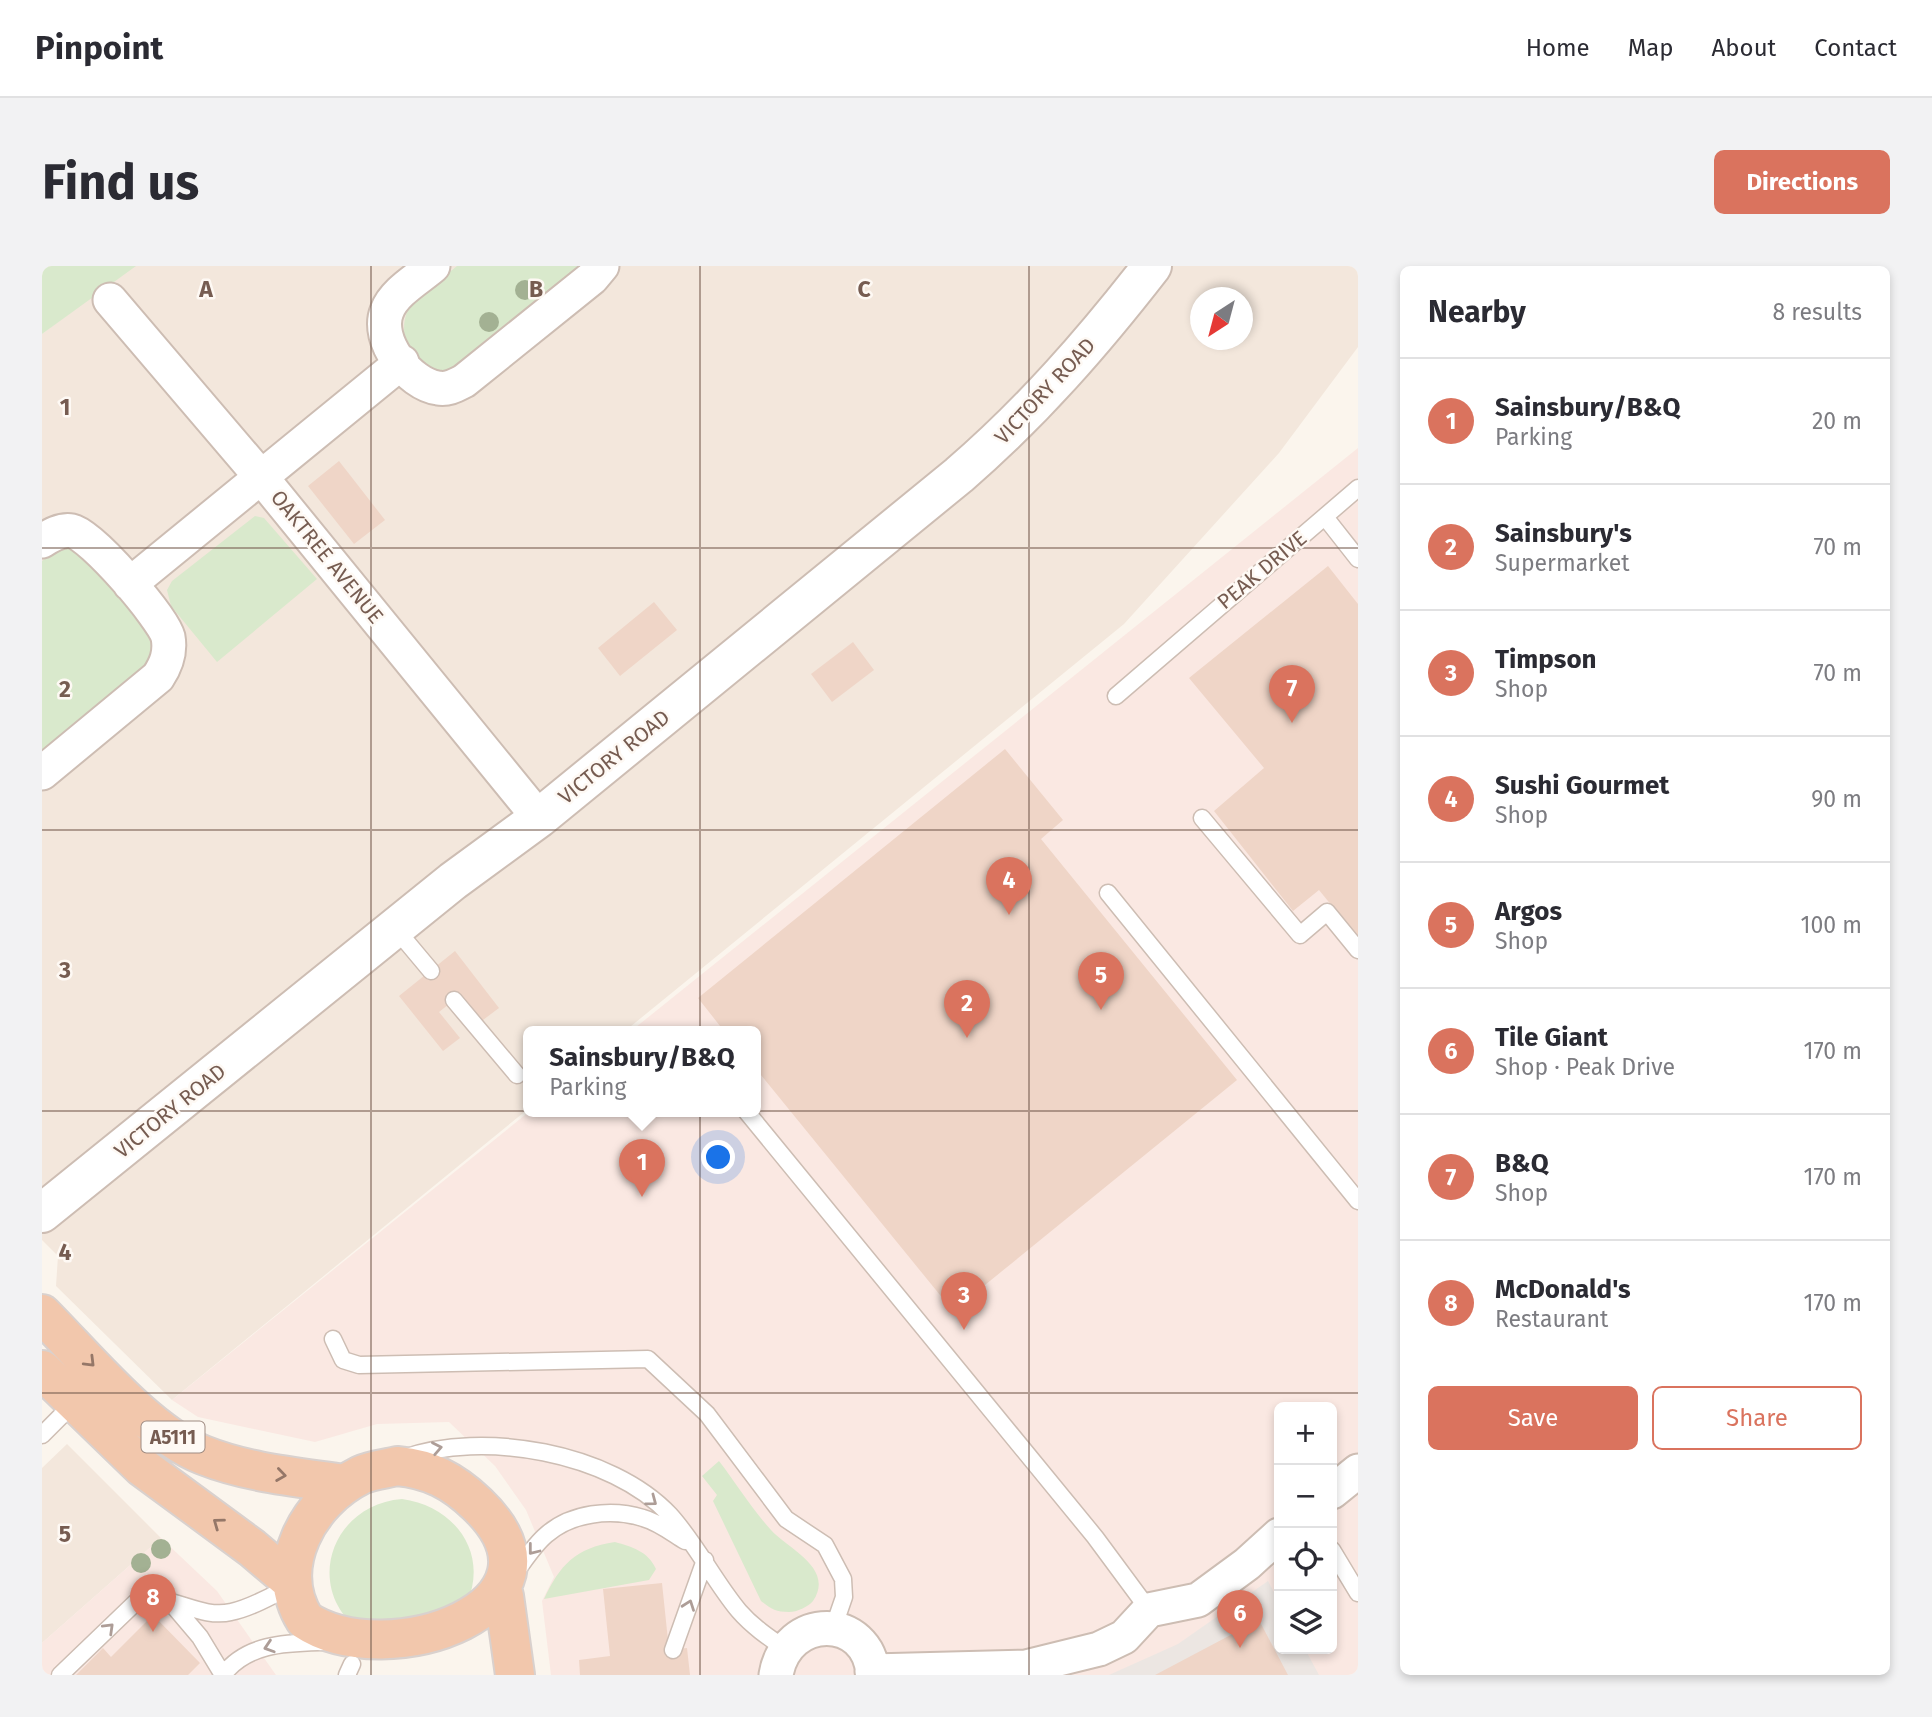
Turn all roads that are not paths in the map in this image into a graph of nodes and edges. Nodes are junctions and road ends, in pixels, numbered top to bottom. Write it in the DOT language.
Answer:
graph roads {
  1 [pos="433,266"];
  2 [pos="602,266"];
  3 [pos="1152,266"];
  4 [pos="110,300"];
  5 [pos="401,362"];
  6 [pos="261,477"];
  7 [pos="1358,488"];
  8 [pos="1325,517"];
  9 [pos="42,541"];
  10 [pos="1358,559"];
  11 [pos="130,584"];
  12 [pos="1116,696"];
  13 [pos="42,772"];
  14 [pos="539,818"];
  15 [pos="1202,818"];
  16 [pos="1108,893"];
  17 [pos="394,928"];
  18 [pos="1358,950"];
  19 [pos="431,971"];
  20 [pos="454,1000"];
  21 [pos="517,1076"];
  22 [pos="751,1117"];
  23 [pos="1358,1201"];
  24 [pos="42,1213"];
  25 [pos="42,1314"];
  26 [pos="333,1339"];
  27 [pos="42,1370"];
  28 [pos="75,1402"];
  29 [pos="42,1435"];
  30 [pos="1358,1471"];
  31 [pos="358,1478"];
  32 [pos="1337,1488"];
  33 [pos="1274,1540"];
  34 [pos="701,1554"];
  35 [pos="1337,1558"];
  36 [pos="291,1583"];
  37 [pos="505,1590"];
  38 [pos="1358,1593"];
  39 [pos="170,1602"];
  40 [pos="1149,1610"];
  41 [pos="833,1629"];
  42 [pos="673,1650"];
  43 [pos="780,1662"];
  44 [pos="373,1667"];
  45 [pos="1026,1671"];
  46 [pos="872,1673"];
  47 [pos="60,1675"];
  48 [pos="223,1675"];
  49 [pos="515,1675"];
  1 -- 5 [label="street"];
  2 -- 5 [label="street"];
  3 -- 14 [label="street, VICTORY ROAD"];
  4 -- 6 [label="street, OAKTREE AVENUE"];
  5 -- 6 [label="street"];
  6 -- 11 [label="street"];
  6 -- 14 [label="street, OAKTREE AVENUE"];
  7 -- 8 [label="lane, PEAK DRIVE"];
  8 -- 10 [label="lane"];
  8 -- 12 [label="lane, PEAK DRIVE"];
  9 -- 11 [label="street"];
  11 -- 13 [label="street"];
  14 -- 17 [label="street, VICTORY ROAD"];
  15 -- 18 [label="lane"];
  16 -- 23 [label="lane"];
  17 -- 19 [label="lane"];
  17 -- 24 [label="street, VICTORY ROAD"];
  20 -- 21 [label="lane"];
  22 -- 40 [label="lane"];
  25 -- 31 [label="highway, A5111, one-way"];
  26 -- 41 [label="lane"];
  27 -- 28 [label="highway, A5111"];
  28 -- 29 [label="lane"];
  36 -- 28 [label="highway, A5111, one-way"];
  30 -- 32 [label="street"];
  31 -- 34 [label="lane, one-way"];
  31 -- 36 [label="highway"];
  31 -- 37 [label="highway, A5111"];
  33 -- 40 [label="street"];
  34 -- 37 [label="lane, one-way"];
  42 -- 34 [label="lane, one-way"];
  34 -- 43 [label="lane"];
  35 -- 38 [label="lane"];
  36 -- 39 [label="lane"];
  36 -- 44 [label="highway, A5111"];
  37 -- 44 [label="highway"];
  37 -- 49 [label="highway, A5111"];
  47 -- 39 [label="lane, one-way"];
  39 -- 48 [label="lane"];
  40 -- 45 [label="street"];
  41 -- 43 [label="street"];
  41 -- 46 [label="street"];
  44 -- 48 [label="lane, one-way"];
  45 -- 46 [label="street"];
}
